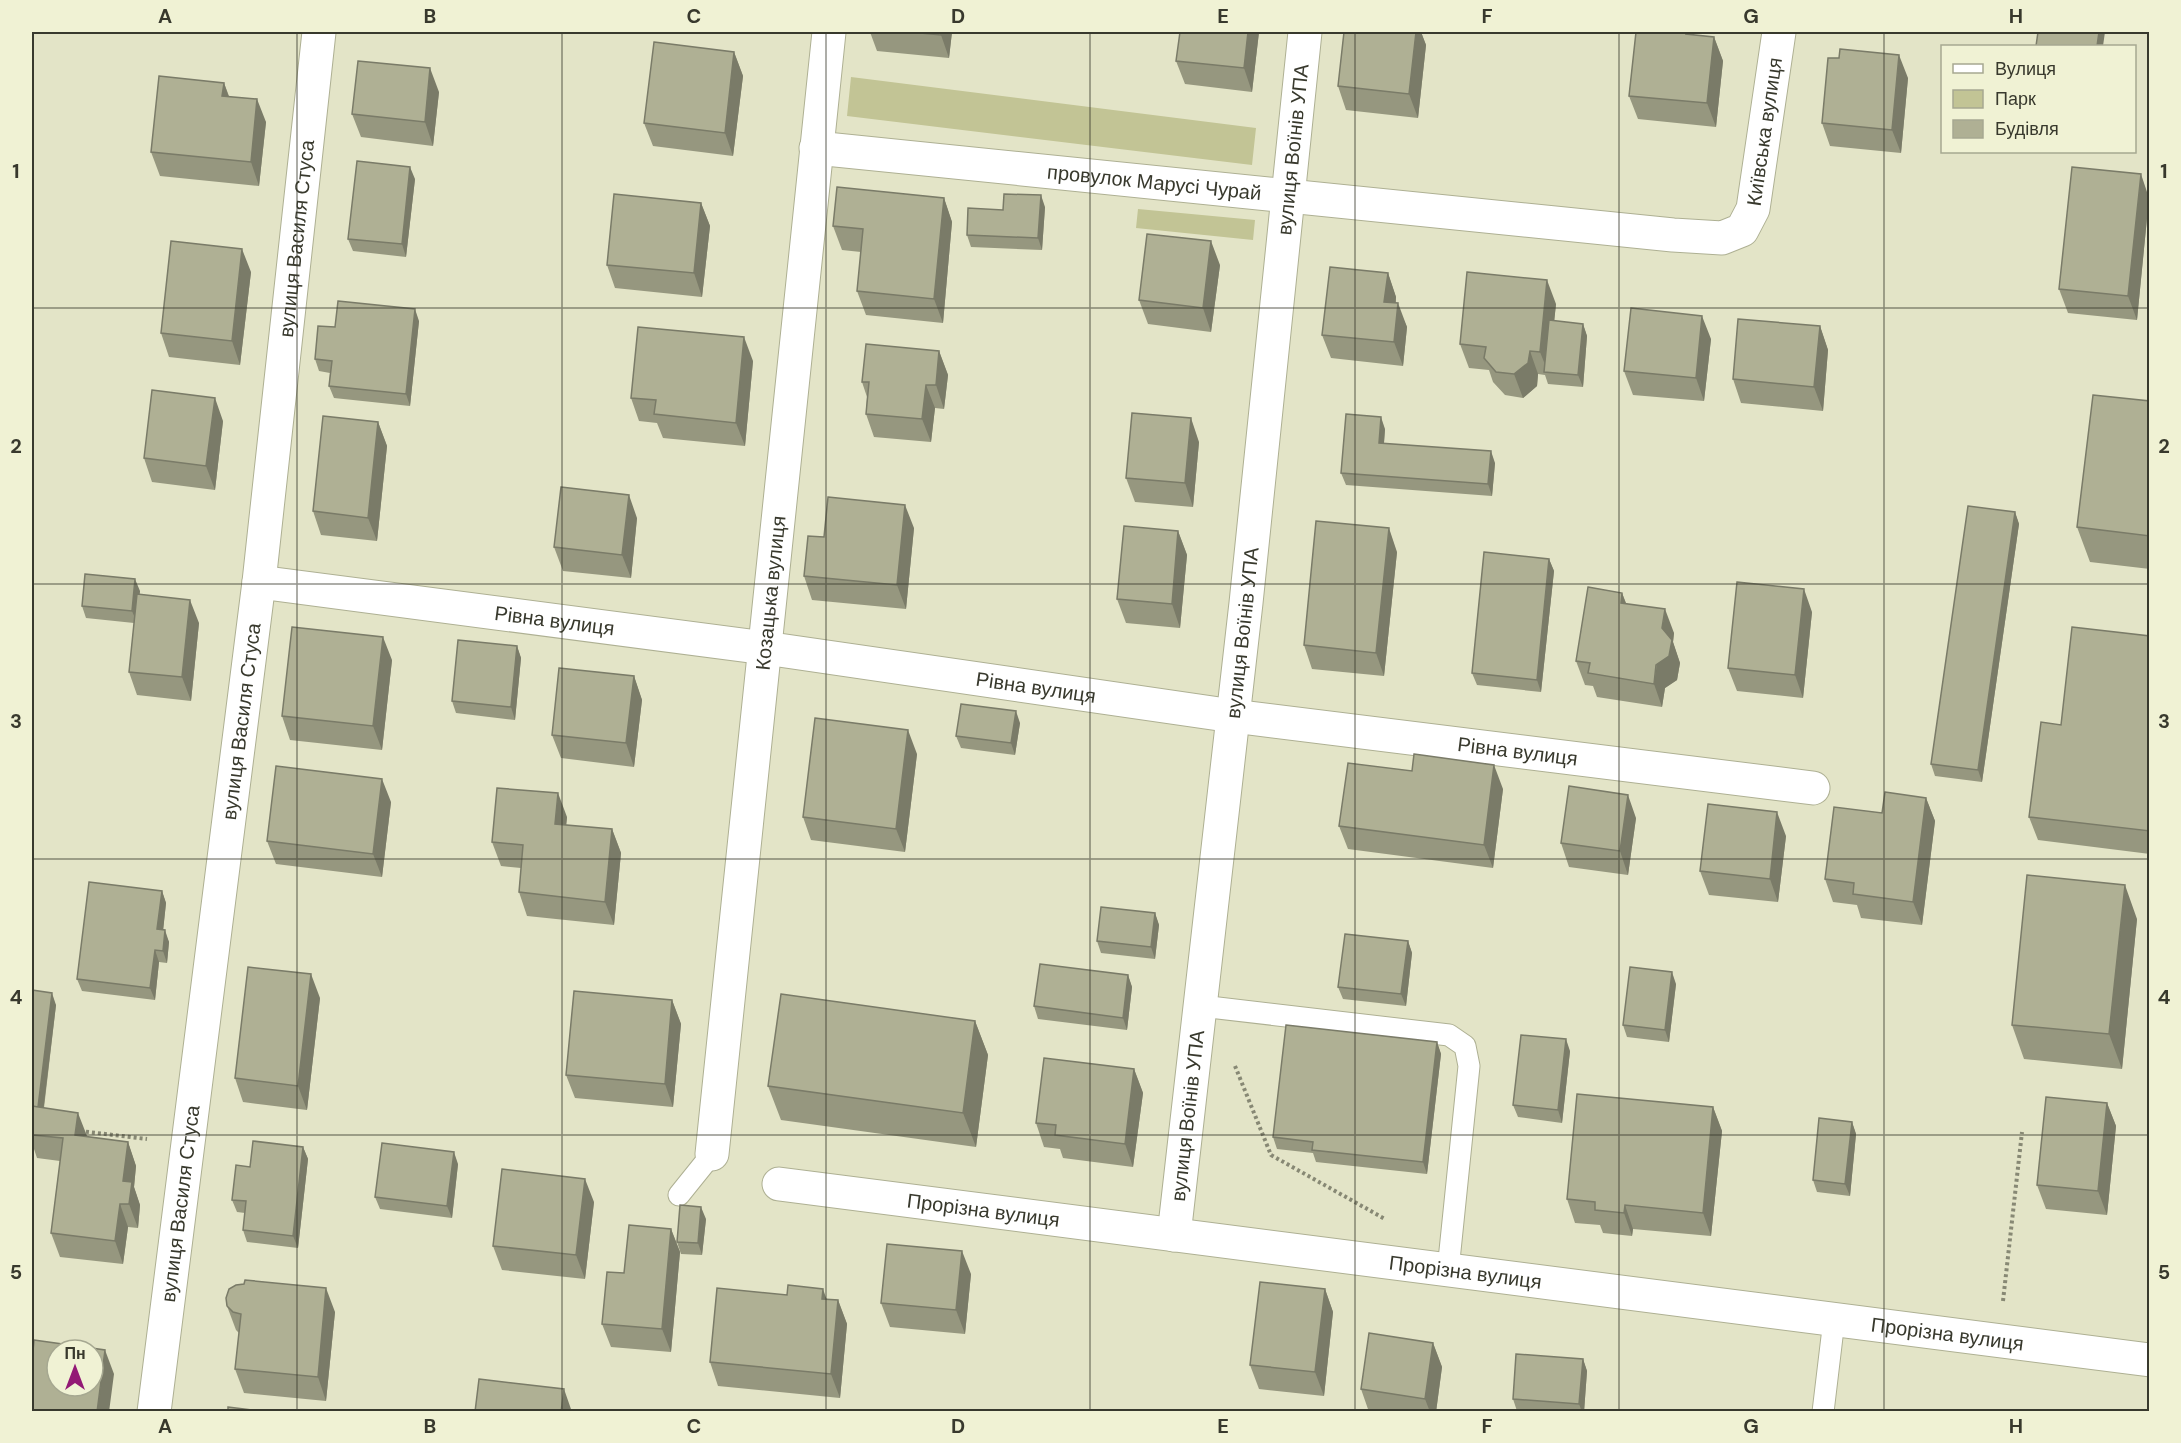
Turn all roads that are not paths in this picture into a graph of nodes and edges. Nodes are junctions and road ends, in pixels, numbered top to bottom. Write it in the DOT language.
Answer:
graph roads {
  1 [pos="319,32"];
  2 [pos="829,32"];
  3 [pos="1305,32"];
  4 [pos="1779,32"];
  5 [pos="816,148"];
  6 [pos="1289,197"];
  7 [pos="1742,230"];
  8 [pos="259,582"];
  9 [pos="765,648"];
  10 [pos="1233,716"];
  11 [pos="1813,788"];
  12 [pos="1201,1006"];
  13 [pos="712,1154"];
  14 [pos="779,1184"];
  15 [pos="679,1195"];
  16 [pos="1174,1235"];
  17 [pos="1448,1270"];
  18 [pos="1834,1320"];
  19 [pos="2150,1360"];
  20 [pos="154,1412"];
  21 [pos="1823,1412"];
  1 -- 8 [label="street, вулиця Василя Стуса"];
  2 -- 5 [label="street, Козацька вулиця"];
  3 -- 6 [label="street, вулиця Воїнів УПА"];
  4 -- 7 [label="street, Київська вулиця"];
  5 -- 6 [label="street, провулок Марусі Чурай"];
  5 -- 9 [label="street, Козацька вулиця"];
  6 -- 7 [label="street, провулок Марусі Чурай"];
  6 -- 10 [label="street, вулиця Воїнів УПА"];
  8 -- 9 [label="street, Рівна вулиця"];
  8 -- 20 [label="street, вулиця Василя Стуса"];
  9 -- 10 [label="street, Рівна вулиця"];
  9 -- 13 [label="street, Козацька вулиця"];
  10 -- 11 [label="street, Рівна вулиця"];
  10 -- 12 [label="street, вулиця Воїнів УПА"];
  12 -- 16 [label="street, вулиця Воїнів УПА"];
  12 -- 17 [label="lane"];
  13 -- 15 [label="lane"];
  14 -- 16 [label="street, Прорізна вулиця"];
  16 -- 17 [label="street, Прорізна вулиця"];
  17 -- 18 [label="street, Прорізна вулиця"];
  18 -- 19 [label="street, Прорізна вулиця"];
  18 -- 21 [label="lane"];
}
